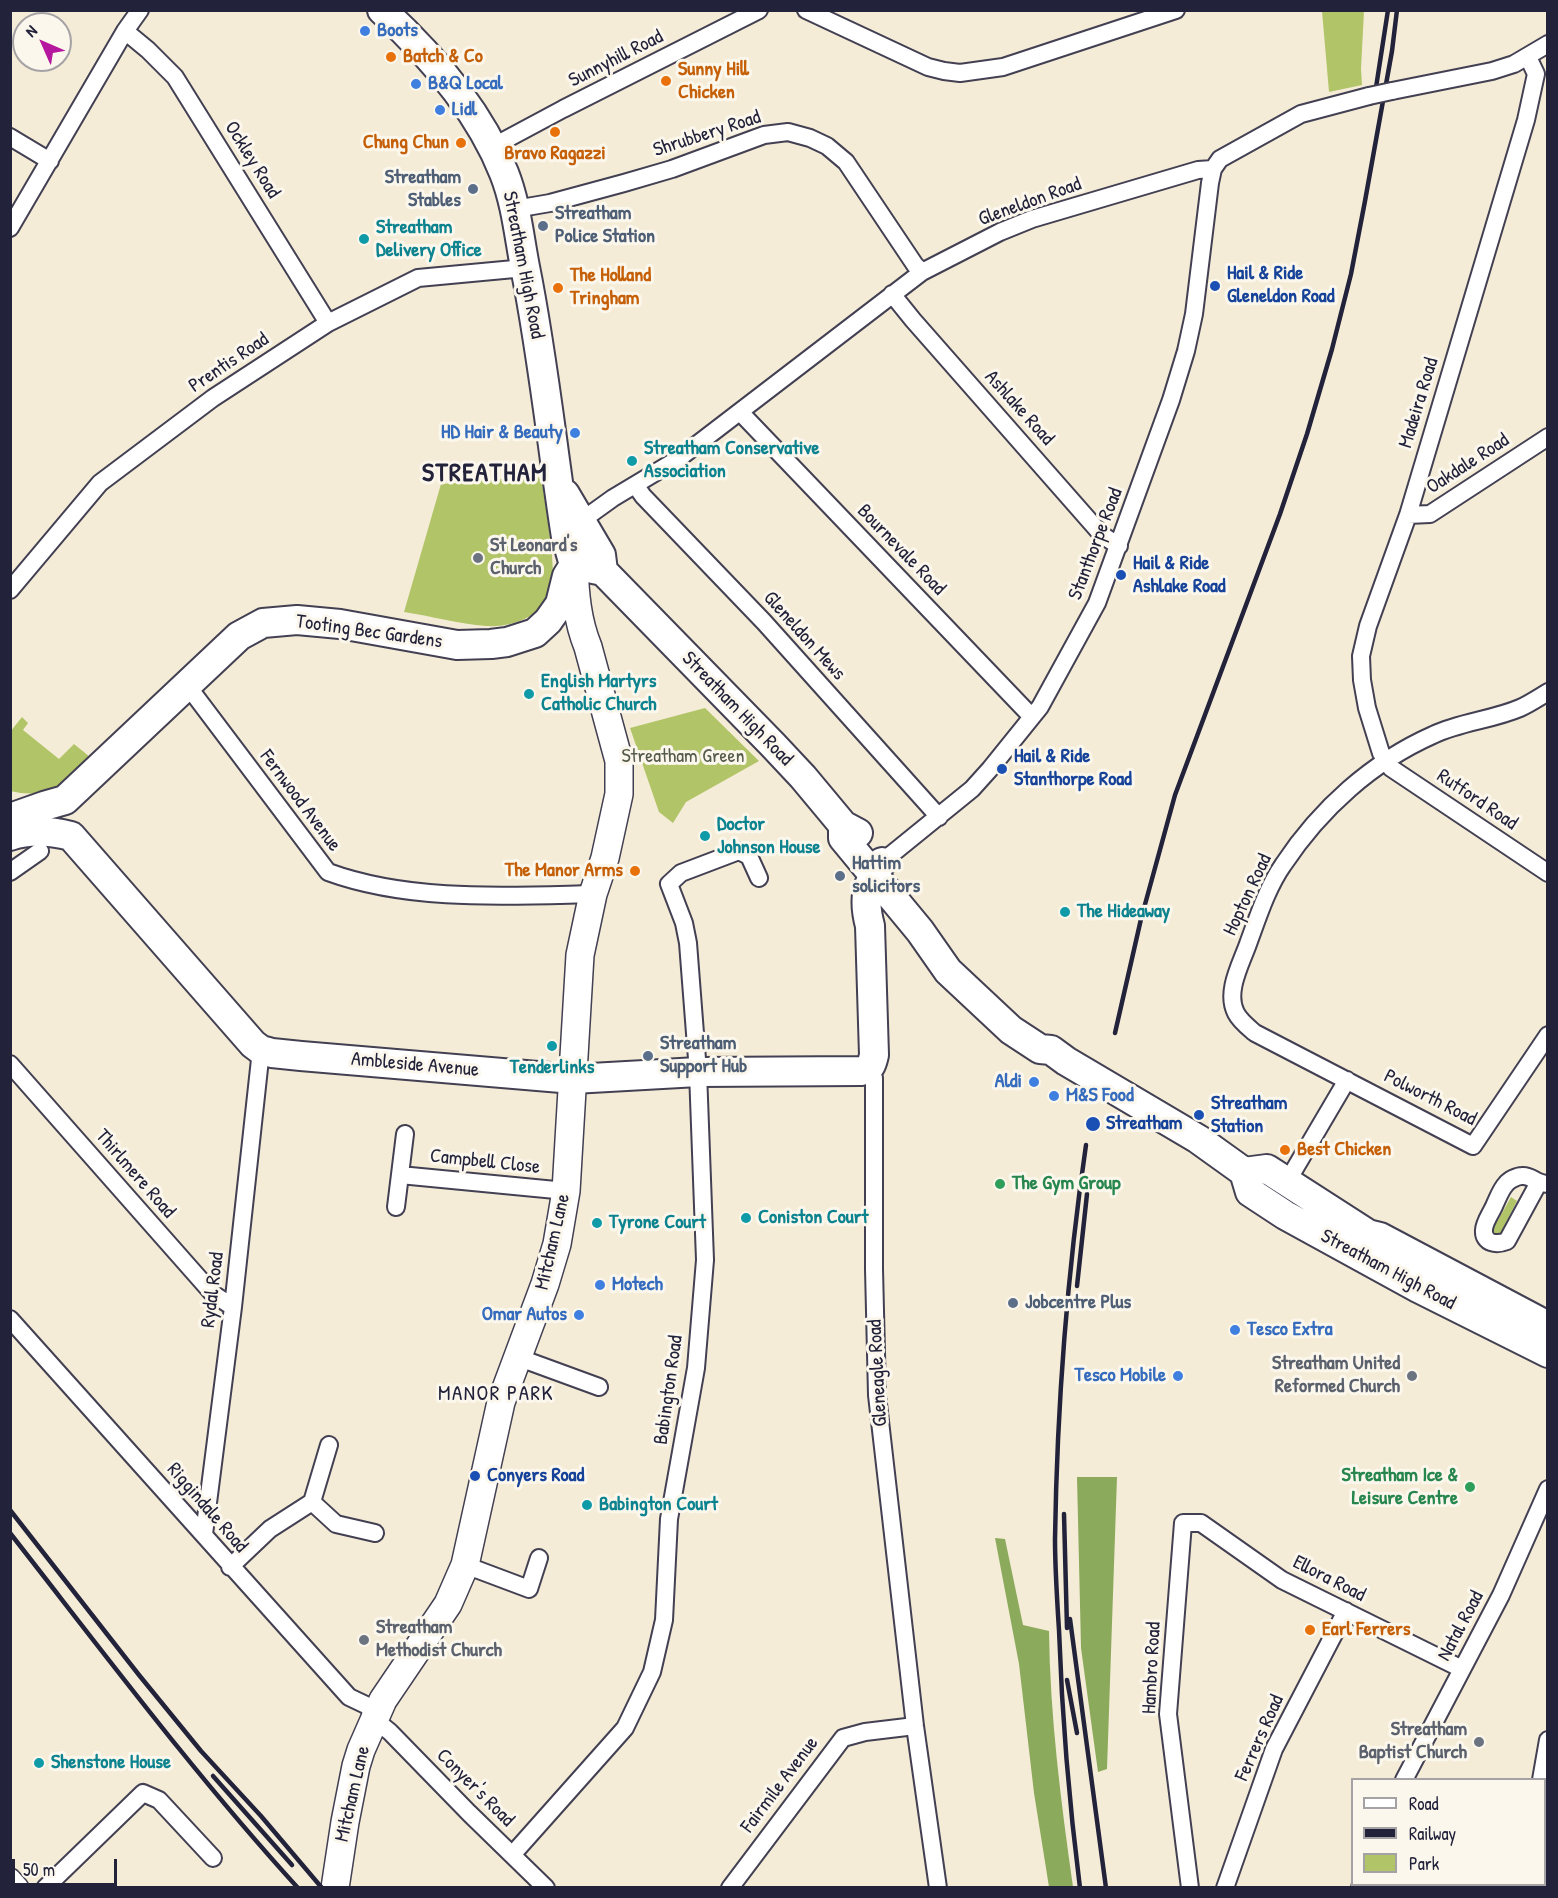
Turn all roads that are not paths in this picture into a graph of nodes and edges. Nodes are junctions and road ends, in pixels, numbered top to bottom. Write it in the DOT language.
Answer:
graph roads {
  1 [pos="759,10"];
  2 [pos="806,10"];
  3 [pos="1176,10"];
  4 [pos="135,12"];
  5 [pos="387,12"];
  6 [pos="125,31"];
  7 [pos="1548,44"];
  8 [pos="1528,57"];
  9 [pos="10,137"];
  10 [pos="492,147"];
  11 [pos="50,161"];
  12 [pos="1213,169"];
  13 [pos="515,209"];
  14 [pos="10,228"];
  15 [pos="525,268"];
  16 [pos="922,272"];
  17 [pos="892,294"];
  18 [pos="328,323"];
  19 [pos="741,412"];
  20 [pos="1548,437"];
  21 [pos="636,486"];
  22 [pos="560,488"];
  23 [pos="1408,515"];
  24 [pos="581,520"];
  25 [pos="1119,546"];
  26 [pos="574,565"];
  27 [pos="603,571"];
  28 [pos="10,590"];
  29 [pos="581,631"];
  30 [pos="535,633"];
  31 [pos="187,685"];
  32 [pos="1548,693"];
  33 [pos="1032,717"];
  34 [pos="1385,760"];
  35 [pos="65,800"];
  36 [pos="939,817"];
  37 [pos="11,825"];
  38 [pos="56,840"];
  39 [pos="878,868"];
  40 [pos="10,872"];
  41 [pos="1548,873"];
  42 [pos="759,878"];
  43 [pos="593,894"];
  44 [pos="905,913"];
  45 [pos="870,926"];
  46 [pos="1548,1035"];
  47 [pos="261,1050"];
  48 [pos="1051,1050"];
  49 [pos="10,1064"];
  50 [pos="869,1068"];
  51 [pos="698,1072"];
  52 [pos="573,1079"];
  53 [pos="1347,1080"];
  54 [pos="405,1134"];
  55 [pos="1244,1172"];
  56 [pos="400,1175"];
  57 [pos="1287,1182"];
  58 [pos="566,1191"];
  59 [pos="396,1207"];
  60 [pos="233,1306"];
  61 [pos="10,1319"];
  62 [pos="1548,1326"];
  63 [pos="1548,1353"];
  64 [pos="518,1357"];
  65 [pos="599,1387"];
  66 [pos="329,1446"];
  67 [pos="1548,1489"];
  68 [pos="312,1502"];
  69 [pos="1183,1523"];
  70 [pos="375,1533"];
  71 [pos="204,1534"];
  72 [pos="539,1558"];
  73 [pos="465,1565"];
  74 [pos="230,1567"];
  75 [pos="1346,1611"];
  76 [pos="1462,1669"];
  77 [pos="374,1719"];
  78 [pos="915,1726"];
  79 [pos="1548,1740"];
  80 [pos="1405,1778"];
  81 [pos="1541,1778"];
  82 [pos="512,1855"];
  83 [pos="213,1858"];
  84 [pos="10,1879"];
  85 [pos="18,1887"];
  86 [pos="45,1887"];
  87 [pos="335,1887"];
  88 [pos="546,1887"];
  89 [pos="730,1887"];
  90 [pos="938,1887"];
  91 [pos="1190,1887"];
  92 [pos="1225,1887"];
  1 -- 10 [label="street, Sunnyhill Road"];
  2 -- 3 [label="street"];
  4 -- 6 [label="street"];
  5 -- 10 [label="highway, Streatham High Road"];
  6 -- 11 [label="street"];
  6 -- 18 [label="street, Ockley Road"];
  7 -- 8 [label="street, Gleneldon Road"];
  8 -- 12 [label="street, Gleneldon Road, bridge"];
  8 -- 23 [label="street, Madeira Road"];
  9 -- 11 [label="street"];
  10 -- 13 [label="highway, Streatham High Road"];
  11 -- 14 [label="street"];
  12 -- 16 [label="street, Gleneldon Road"];
  12 -- 25 [label="street, Stanthorpe Road"];
  13 -- 15 [label="highway, Streatham High Road"];
  13 -- 16 [label="street, Shrubbery Road"];
  15 -- 18 [label="street, Prentis Road"];
  15 -- 22 [label="highway, Streatham High Road"];
  16 -- 17 [label="street, Gleneldon Road"];
  17 -- 19 [label="street, Gleneldon Road"];
  17 -- 25 [label="street, Ashlake Road"];
  18 -- 28 [label="street, Prentis Road"];
  19 -- 21 [label="street, Gleneldon Road"];
  19 -- 33 [label="street, Bournevale Road"];
  20 -- 23 [label="street, Oakdale Road"];
  21 -- 24 [label="street, Gleneldon Road"];
  21 -- 36 [label="street, Gleneldon Mews"];
  22 -- 24 [label="highway, Streatham High Road"];
  22 -- 26 [label="highway, Streatham High Road"];
  23 -- 34 [label="street, Madeira Road"];
  24 -- 27 [label="highway, Streatham High Road"];
  25 -- 33 [label="street, Stanthorpe Road"];
  26 -- 27 [label="highway"];
  26 -- 29 [label="main road, Mitcham Lane"];
  26 -- 30 [label="highway, Tooting Bec Gardens"];
  27 -- 39 [label="highway, Streatham High Road"];
  29 -- 30 [label="main road"];
  29 -- 43 [label="main road, Mitcham Lane"];
  30 -- 31 [label="highway, Tooting Bec Gardens"];
  31 -- 35 [label="highway, Tooting Bec Gardens"];
  31 -- 43 [label="street, Fernwood Avenue"];
  32 -- 34 [label="street, Hopton Road"];
  33 -- 36 [label="street, Stanthorpe Road"];
  34 -- 41 [label="street, Rutford Road"];
  34 -- 53 [label="street, Hopton Road"];
  35 -- 37 [label="highway, Tooting Bec Gardens"];
  35 -- 38 [label="highway"];
  36 -- 39 [label="street, Stanthorpe Road"];
  37 -- 38 [label="highway"];
  38 -- 40 [label="street"];
  38 -- 47 [label="highway"];
  39 -- 44 [label="highway, Streatham High Road"];
  39 -- 45 [label="highway, Gleneagle Road"];
  39 -- 48 [label="highway, Streatham High Road"];
  42 -- 51 [label="street, Babington Road"];
  43 -- 52 [label="main road, Mitcham Lane"];
  44 -- 45 [label="highway"];
  44 -- 48 [label="highway, Streatham High Road"];
  45 -- 50 [label="highway, Gleneagle Road"];
  46 -- 53 [label="street, Polworth Road"];
  47 -- 52 [label="highway, Ambleside Avenue"];
  47 -- 60 [label="street, Rydal Road"];
  48 -- 55 [label="highway, Streatham High Road"];
  49 -- 60 [label="street, Thirlmere Road"];
  50 -- 51 [label="highway, Ambleside Avenue"];
  50 -- 78 [label="street, Gleneagle Road"];
  51 -- 52 [label="highway, Ambleside Avenue"];
  51 -- 82 [label="street, Babington Road"];
  52 -- 58 [label="main road, Mitcham Lane"];
  53 -- 57 [label="street"];
  54 -- 56 [label="street, Campbell Close"];
  55 -- 57 [label="highway, Streatham High Road"];
  55 -- 63 [label="highway, Streatham High Road"];
  56 -- 58 [label="street, Campbell Close"];
  56 -- 59 [label="street, Campbell Close"];
  57 -- 62 [label="highway, Streatham High Road"];
  58 -- 64 [label="main road, Mitcham Lane"];
  60 -- 71 [label="street, Rydal Road"];
  61 -- 71 [label="street, Riggindale Road"];
  64 -- 65 [label="street"];
  64 -- 73 [label="main road, Mitcham Lane"];
  66 -- 68 [label="street"];
  67 -- 76 [label="street, Natal Road"];
  68 -- 70 [label="street"];
  68 -- 74 [label="street"];
  69 -- 75 [label="street, Ellora Road"];
  69 -- 91 [label="street, Hambro Road"];
  71 -- 74 [label="street, Riggindale Road"];
  72 -- 73 [label="street"];
  73 -- 77 [label="main road, Mitcham Lane"];
  74 -- 77 [label="street, Riggindale Road"];
  75 -- 76 [label="street, Ellora Road"];
  75 -- 92 [label="street, Ferrers Road"];
  76 -- 80 [label="street, Natal Road"];
  77 -- 82 [label="street, Conyer's Road"];
  77 -- 87 [label="main road, Mitcham Lane"];
  78 -- 89 [label="street, Fairmile Avenue"];
  78 -- 90 [label="street, Gleneagle Road"];
  79 -- 81 [label="street"];
  82 -- 88 [label="street, Conyer's Road"];
  83 -- 86 [label="street"];
  84 -- 85 [label="street"];
}
